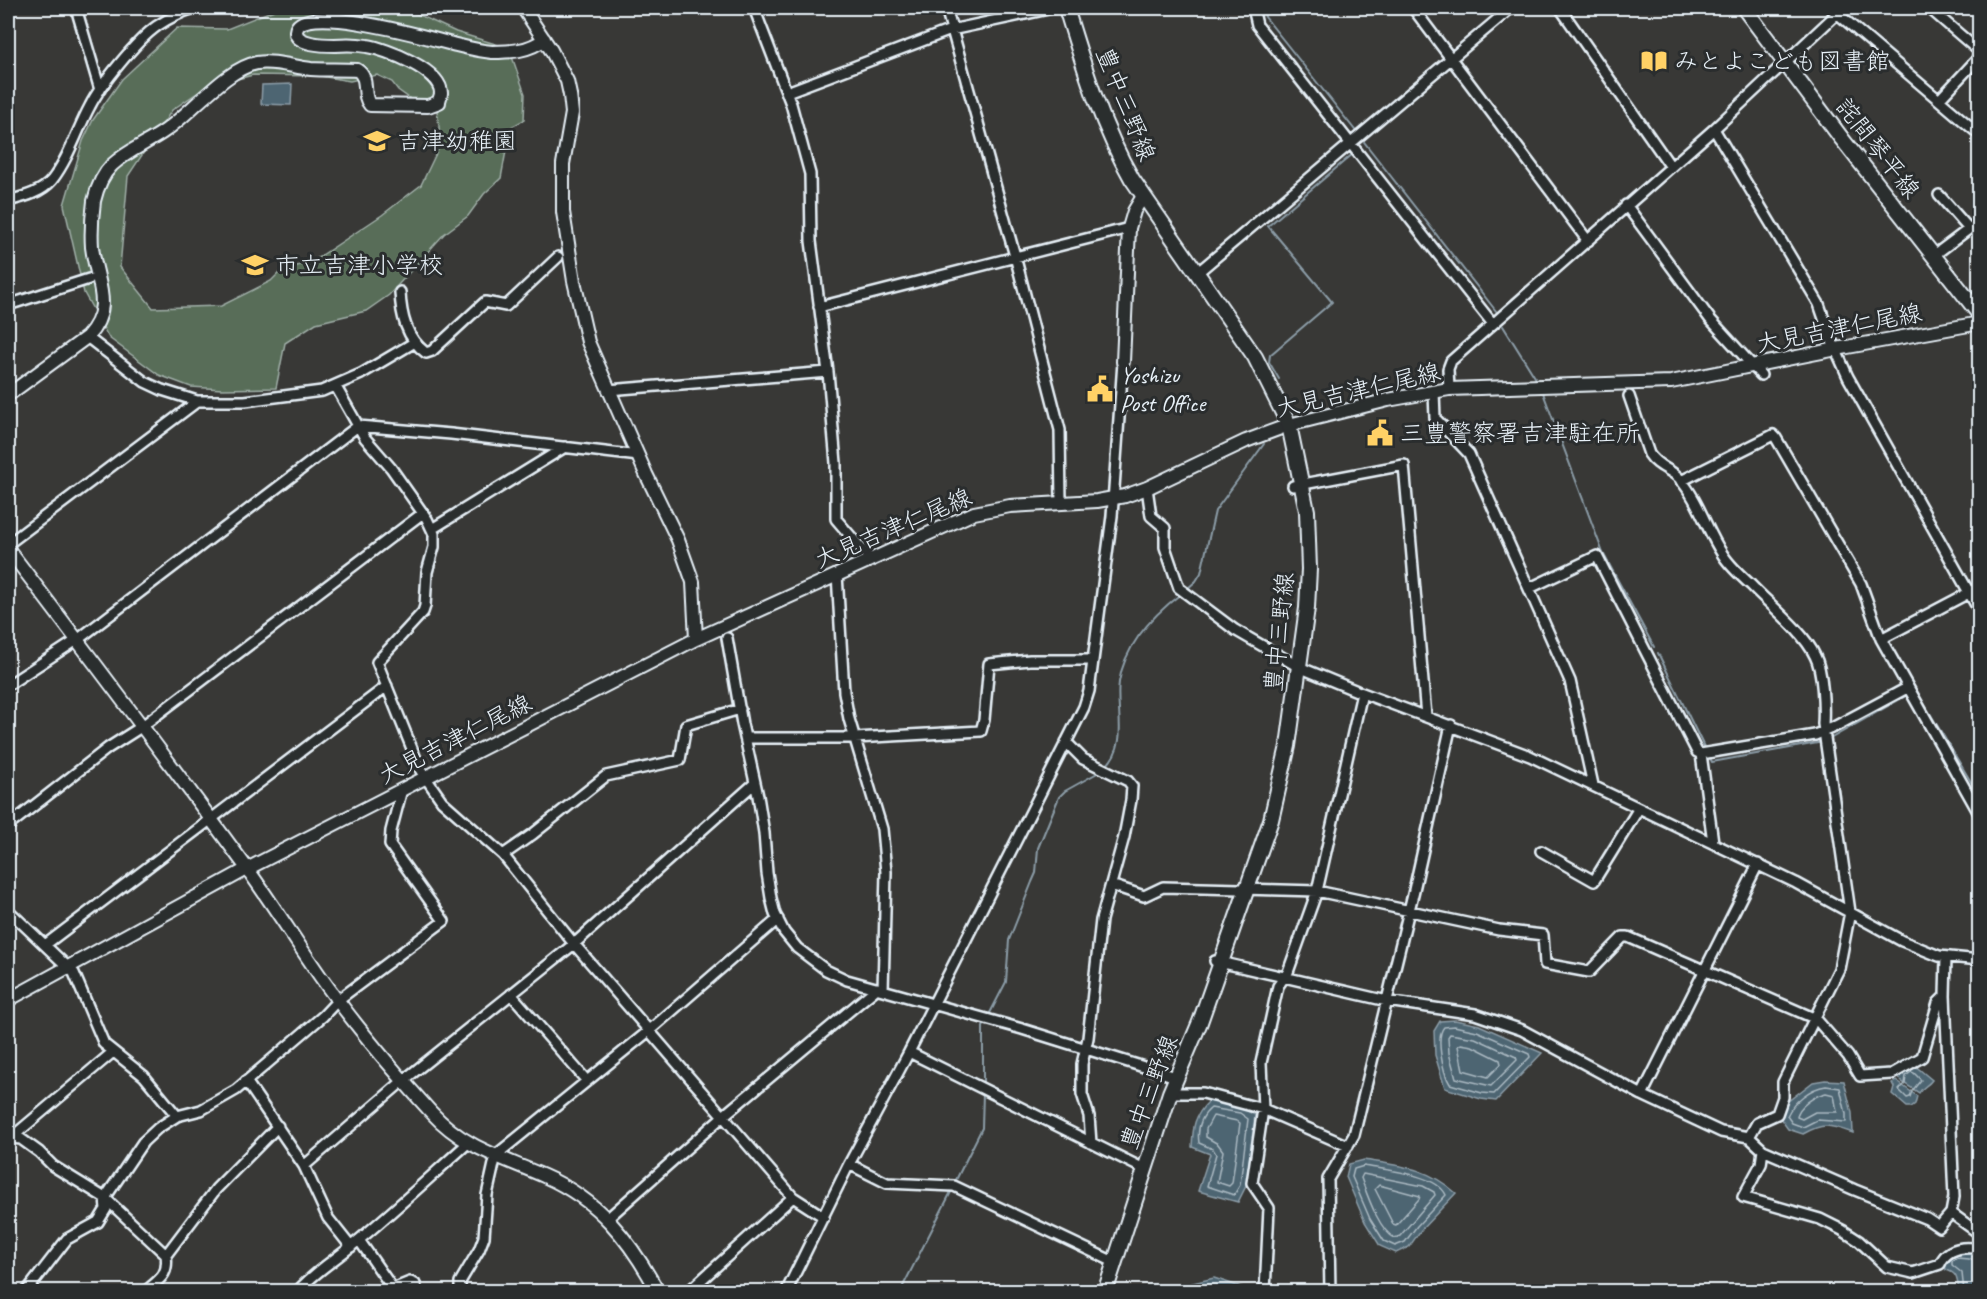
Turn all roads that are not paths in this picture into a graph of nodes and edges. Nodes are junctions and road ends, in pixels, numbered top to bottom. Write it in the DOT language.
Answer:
graph roads {
  1 [pos="76,8"];
  2 [pos="194,8"];
  3 [pos="523,8"];
  4 [pos="754,8"];
  5 [pos="946,8"];
  6 [pos="1053,8"];
  7 [pos="1066,8"];
  8 [pos="1253,8"];
  9 [pos="1413,8"];
  10 [pos="1511,8"];
  11 [pos="1560,8"];
  12 [pos="1744,8"];
  13 [pos="1929,8"];
  14 [pos="1837,9"];
  15 [pos="951,30"];
  16 [pos="544,39"];
  17 [pos="1980,54"];
  18 [pos="1451,59"];
  19 [pos="1785,63"];
  20 [pos="100,90"];
  21 [pos="787,92"];
  22 [pos="1939,100"];
  23 [pos="1714,129"];
  24 [pos="1980,135"];
  25 [pos="1351,143"];
  26 [pos="1671,167"];
  27 [pos="1939,195"];
  28 [pos="1143,196"];
  29 [pos="8,201"];
  30 [pos="1626,205"];
  31 [pos="1130,228"];
  32 [pos="1588,241"];
  33 [pos="1015,256"];
  34 [pos="1933,256"];
  35 [pos="558,257"];
  36 [pos="1197,273"];
  37 [pos="90,279"];
  38 [pos="400,292"];
  39 [pos="8,305"];
  40 [pos="819,308"];
  41 [pos="1980,315"];
  42 [pos="1980,323"];
  43 [pos="1493,324"];
  44 [pos="87,337"];
  45 [pos="415,342"];
  46 [pos="1835,349"];
  47 [pos="1123,362"];
  48 [pos="1757,370"];
  49 [pos="828,372"];
  50 [pos="336,387"];
  51 [pos="1449,389"];
  52 [pos="608,390"];
  53 [pos="1434,392"];
  54 [pos="8,394"];
  55 [pos="1629,396"];
  56 [pos="198,401"];
  57 [pos="1289,425"];
  58 [pos="358,426"];
  59 [pos="565,447"];
  60 [pos="639,456"];
  61 [pos="1682,481"];
  62 [pos="1298,485"];
  63 [pos="1147,488"];
  64 [pos="1113,499"];
  65 [pos="1061,503"];
  66 [pos="423,513"];
  67 [pos="432,530"];
  68 [pos="8,544"];
  69 [pos="8,549"];
  70 [pos="871,560"];
  71 [pos="837,574"];
  72 [pos="1530,588"];
  73 [pos="1980,588"];
  74 [pos="1969,593"];
  75 [pos="1980,612"];
  76 [pos="727,638"];
  77 [pos="696,639"];
  78 [pos="1881,639"];
  79 [pos="76,641"];
  80 [pos="1093,660"];
  81 [pos="1299,667"];
  82 [pos="8,685"];
  83 [pos="387,686"];
  84 [pos="1907,688"];
  85 [pos="1362,693"];
  86 [pos="740,709"];
  87 [pos="1426,716"];
  88 [pos="1451,725"];
  89 [pos="141,727"];
  90 [pos="1824,733"];
  91 [pos="745,738"];
  92 [pos="855,738"];
  93 [pos="1066,742"];
  94 [pos="1701,754"];
  95 [pos="426,777"];
  96 [pos="755,783"];
  97 [pos="1593,784"];
  98 [pos="402,789"];
  99 [pos="1639,808"];
  100 [pos="1980,816"];
  101 [pos="211,820"];
  102 [pos="8,826"];
  103 [pos="1713,842"];
  104 [pos="1541,851"];
  105 [pos="503,855"];
  106 [pos="1758,864"];
  107 [pos="247,869"];
  108 [pos="1111,885"];
  109 [pos="1247,889"];
  110 [pos="1317,891"];
  111 [pos="8,910"];
  112 [pos="1408,911"];
  113 [pos="1850,912"];
  114 [pos="778,919"];
  115 [pos="574,944"];
  116 [pos="45,945"];
  117 [pos="1946,957"];
  118 [pos="1980,960"];
  119 [pos="1218,962"];
  120 [pos="69,968"];
  121 [pos="1705,972"];
  122 [pos="1284,977"];
  123 [pos="880,989"];
  124 [pos="511,994"];
  125 [pos="1945,996"];
  126 [pos="8,1000"];
  127 [pos="338,1000"];
  128 [pos="1386,1001"];
  129 [pos="933,1003"];
  130 [pos="1816,1019"];
  131 [pos="650,1030"];
  132 [pos="1085,1048"];
  133 [pos="113,1052"];
  134 [pos="909,1052"];
  135 [pos="1176,1077"];
  136 [pos="404,1080"];
  137 [pos="246,1081"];
  138 [pos="587,1081"];
  139 [pos="1170,1093"];
  140 [pos="1642,1095"];
  141 [pos="1263,1109"];
  142 [pos="177,1116"];
  143 [pos="722,1117"];
  144 [pos="278,1125"];
  145 [pos="1749,1137"];
  146 [pos="468,1143"];
  147 [pos="1091,1143"];
  148 [pos="1347,1146"];
  149 [pos="1763,1150"];
  150 [pos="496,1155"];
  151 [pos="849,1164"];
  152 [pos="304,1166"];
  153 [pos="1144,1169"];
  154 [pos="793,1197"];
  155 [pos="105,1198"];
  156 [pos="1952,1213"];
  157 [pos="824,1217"];
  158 [pos="607,1219"];
  159 [pos="1980,1234"];
  160 [pos="355,1244"];
  161 [pos="1980,1249"];
  162 [pos="166,1255"];
  163 [pos="1114,1262"];
  164 [pos="26,1292"];
  165 [pos="145,1292"];
  166 [pos="297,1292"];
  167 [pos="417,1292"];
  168 [pos="460,1292"];
  169 [pos="658,1292"];
  170 [pos="688,1292"];
  171 [pos="786,1292"];
  172 [pos="1105,1292"];
  173 [pos="1265,1292"];
  174 [pos="1330,1292"];
  1 -- 20 [label="street"];
  2 -- 20 [label="street"];
  3 -- 16 [label="street"];
  4 -- 21 [label="street"];
  5 -- 15 [label="street"];
  6 -- 15 [label="street"];
  7 -- 28 [label="main road, 豊中三野線"];
  8 -- 25 [label="street"];
  9 -- 18 [label="street"];
  10 -- 18 [label="street"];
  11 -- 26 [label="street"];
  12 -- 19 [label="main road, 詫間琴平線"];
  13 -- 17 [label="street"];
  14 -- 19 [label="street"];
  14 -- 22 [label="street"];
  15 -- 21 [label="street"];
  15 -- 33 [label="street"];
  16 -- 44 [label="street"];
  16 -- 52 [label="street"];
  17 -- 22 [label="street"];
  18 -- 25 [label="street"];
  18 -- 32 [label="street"];
  19 -- 23 [label="street"];
  19 -- 34 [label="main road, 詫間琴平線"];
  20 -- 29 [label="street"];
  21 -- 40 [label="street"];
  22 -- 24 [label="street"];
  23 -- 26 [label="street"];
  23 -- 46 [label="street"];
  25 -- 36 [label="street"];
  25 -- 43 [label="street"];
  26 -- 30 [label="street"];
  27 -- 34 [label="street"];
  28 -- 31 [label="street"];
  28 -- 36 [label="main road, 豊中三野線"];
  30 -- 32 [label="street"];
  30 -- 48 [label="street"];
  31 -- 33 [label="street"];
  31 -- 47 [label="street"];
  32 -- 43 [label="street"];
  33 -- 40 [label="street"];
  33 -- 65 [label="street"];
  34 -- 41 [label="main road, 詫間琴平線"];
  35 -- 45 [label="street"];
  36 -- 57 [label="main road, 豊中三野線"];
  37 -- 39 [label="street"];
  38 -- 45 [label="street"];
  40 -- 49 [label="street"];
  42 -- 46 [label="street, 大見吉津仁尾線"];
  43 -- 51 [label="street"];
  44 -- 54 [label="street"];
  44 -- 56 [label="street"];
  45 -- 50 [label="street"];
  46 -- 48 [label="street, 大見吉津仁尾線"];
  46 -- 74 [label="street"];
  47 -- 64 [label="street"];
  48 -- 51 [label="street, 大見吉津仁尾線"];
  49 -- 52 [label="street"];
  49 -- 70 [label="street"];
  50 -- 56 [label="street"];
  50 -- 58 [label="street"];
  51 -- 53 [label="street, 大見吉津仁尾線"];
  52 -- 60 [label="street"];
  53 -- 57 [label="street, 大見吉津仁尾線"];
  53 -- 72 [label="street"];
  55 -- 61 [label="street"];
  56 -- 68 [label="street"];
  57 -- 62 [label="main road, 豊中三野線"];
  57 -- 63 [label="street, 大見吉津仁尾線"];
  58 -- 59 [label="street"];
  58 -- 66 [label="street"];
  58 -- 79 [label="street"];
  59 -- 60 [label="street"];
  59 -- 67 [label="street"];
  60 -- 77 [label="street"];
  61 -- 78 [label="street"];
  61 -- 90 [label="street"];
  62 -- 81 [label="main road, 豊中三野線"];
  62 -- 87 [label="street"];
  63 -- 64 [label="street, 大見吉津仁尾線"];
  63 -- 81 [label="street"];
  64 -- 65 [label="street, 大見吉津仁尾線"];
  64 -- 80 [label="street"];
  65 -- 70 [label="street, 大見吉津仁尾線"];
  66 -- 67 [label="street"];
  66 -- 89 [label="street"];
  67 -- 83 [label="street"];
  69 -- 79 [label="street"];
  70 -- 71 [label="street, 大見吉津仁尾線"];
  71 -- 77 [label="street, 大見吉津仁尾線"];
  71 -- 92 [label="street"];
  72 -- 94 [label="street"];
  72 -- 97 [label="street"];
  73 -- 74 [label="street"];
  74 -- 75 [label="street"];
  74 -- 78 [label="street"];
  76 -- 86 [label="street"];
  77 -- 95 [label="street, 大見吉津仁尾線"];
  78 -- 84 [label="street"];
  79 -- 82 [label="street"];
  79 -- 89 [label="street"];
  80 -- 92 [label="street"];
  80 -- 93 [label="street"];
  81 -- 85 [label="street"];
  81 -- 109 [label="main road, 豊中三野線"];
  83 -- 95 [label="street"];
  83 -- 101 [label="street"];
  84 -- 90 [label="street"];
  84 -- 100 [label="street"];
  85 -- 87 [label="street"];
  85 -- 110 [label="street"];
  86 -- 91 [label="street"];
  86 -- 105 [label="street"];
  87 -- 88 [label="street"];
  88 -- 97 [label="street"];
  88 -- 112 [label="street"];
  89 -- 101 [label="street"];
  89 -- 102 [label="street"];
  90 -- 94 [label="street"];
  90 -- 113 [label="street"];
  91 -- 92 [label="street"];
  91 -- 96 [label="street"];
  92 -- 123 [label="street"];
  93 -- 108 [label="street"];
  93 -- 129 [label="street"];
  94 -- 103 [label="street"];
  95 -- 98 [label="street, 大見吉津仁尾線"];
  95 -- 105 [label="street"];
  96 -- 114 [label="street"];
  96 -- 115 [label="street"];
  97 -- 99 [label="street"];
  98 -- 107 [label="street, 大見吉津仁尾線"];
  98 -- 127 [label="street"];
  99 -- 103 [label="street"];
  99 -- 104 [label="street"];
  101 -- 107 [label="street"];
  101 -- 116 [label="street"];
  103 -- 106 [label="street"];
  105 -- 115 [label="street"];
  106 -- 113 [label="street"];
  106 -- 121 [label="street"];
  107 -- 120 [label="street, 大見吉津仁尾線"];
  107 -- 127 [label="street"];
  108 -- 109 [label="street"];
  108 -- 132 [label="street"];
  109 -- 110 [label="street"];
  109 -- 119 [label="main road, 豊中三野線"];
  110 -- 112 [label="street"];
  110 -- 122 [label="street"];
  111 -- 116 [label="street"];
  112 -- 121 [label="street"];
  112 -- 128 [label="street"];
  113 -- 117 [label="street"];
  113 -- 130 [label="street"];
  114 -- 123 [label="street"];
  114 -- 131 [label="street"];
  115 -- 124 [label="street"];
  115 -- 131 [label="street"];
  116 -- 120 [label="street"];
  117 -- 118 [label="street"];
  117 -- 125 [label="street"];
  119 -- 122 [label="street"];
  119 -- 135 [label="main road, 豊中三野線"];
  120 -- 126 [label="street, 大見吉津仁尾線"];
  120 -- 133 [label="street"];
  121 -- 130 [label="street"];
  121 -- 140 [label="street"];
  122 -- 128 [label="street"];
  122 -- 141 [label="street"];
  123 -- 129 [label="street"];
  123 -- 143 [label="street"];
  124 -- 136 [label="street"];
  124 -- 138 [label="street"];
  125 -- 130 [label="street"];
  125 -- 156 [label="street"];
  127 -- 136 [label="street"];
  127 -- 137 [label="street"];
  128 -- 140 [label="street"];
  128 -- 148 [label="street"];
  129 -- 132 [label="street"];
  129 -- 134 [label="street"];
  130 -- 145 [label="street"];
  131 -- 138 [label="street"];
  131 -- 143 [label="street"];
  132 -- 135 [label="street"];
  132 -- 147 [label="street"];
  133 -- 142 [label="street"];
  133 -- 155 [label="street"];
  134 -- 147 [label="street"];
  134 -- 151 [label="street"];
  135 -- 139 [label="main road, 豊中三野線"];
  136 -- 146 [label="street"];
  136 -- 152 [label="street"];
  137 -- 142 [label="street"];
  137 -- 144 [label="street"];
  138 -- 150 [label="street"];
  139 -- 141 [label="street"];
  139 -- 153 [label="main road, 豊中三野線"];
  140 -- 145 [label="street"];
  141 -- 148 [label="street"];
  141 -- 173 [label="street"];
  142 -- 155 [label="street"];
  143 -- 154 [label="street"];
  143 -- 158 [label="street"];
  144 -- 152 [label="street"];
  144 -- 162 [label="street"];
  145 -- 149 [label="street"];
  146 -- 150 [label="street"];
  146 -- 160 [label="street"];
  147 -- 153 [label="street"];
  148 -- 174 [label="street"];
  149 -- 156 [label="street"];
  149 -- 161 [label="street"];
  150 -- 158 [label="street"];
  150 -- 168 [label="street"];
  151 -- 157 [label="street"];
  151 -- 163 [label="street"];
  152 -- 160 [label="street"];
  153 -- 163 [label="main road, 豊中三野線"];
  154 -- 157 [label="street"];
  154 -- 170 [label="street"];
  155 -- 162 [label="street"];
  155 -- 164 [label="street"];
  156 -- 159 [label="street"];
  157 -- 171 [label="street"];
  158 -- 169 [label="street"];
  160 -- 166 [label="street"];
  160 -- 167 [label="street"];
  162 -- 165 [label="street"];
  163 -- 172 [label="main road, 豊中三野線"];
}
